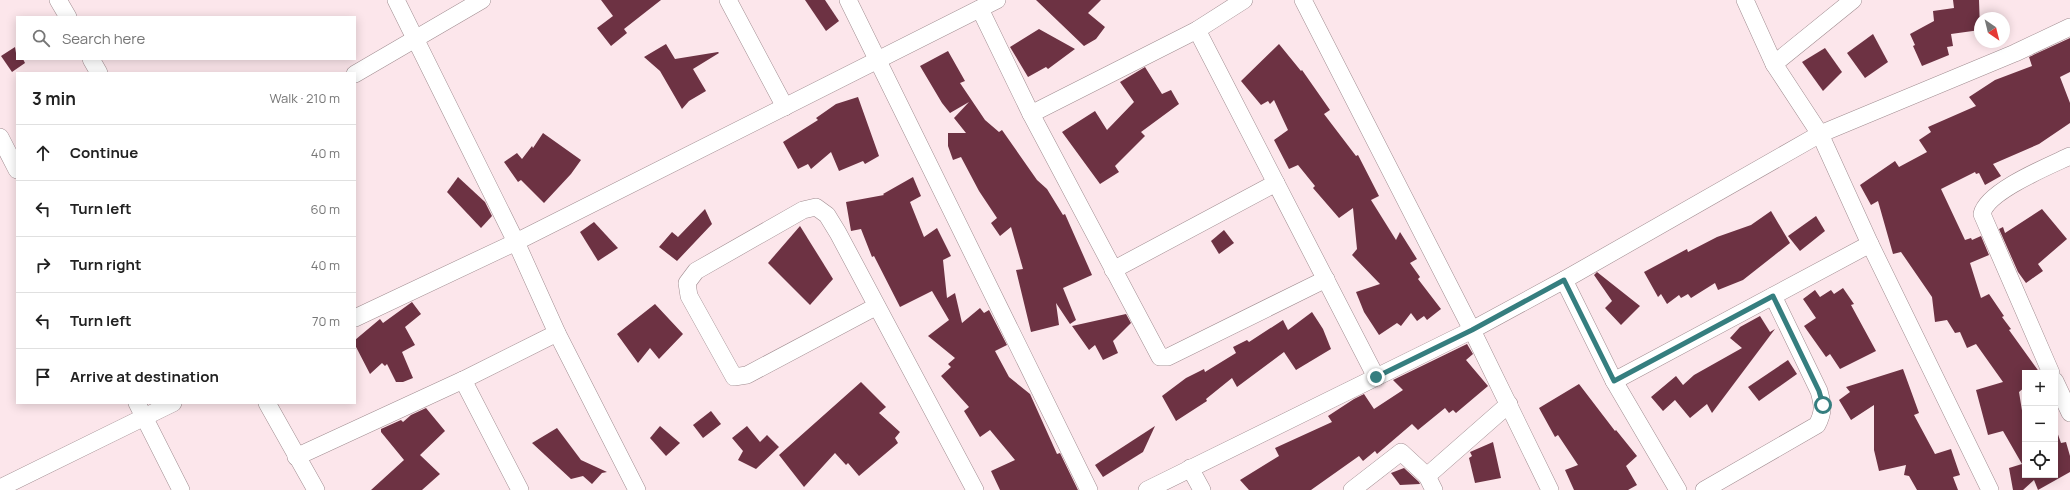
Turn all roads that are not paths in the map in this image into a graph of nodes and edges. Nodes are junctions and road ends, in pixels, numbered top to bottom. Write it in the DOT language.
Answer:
graph roads {
  1 [pos="58,0"];
  2 [pos="396,0"];
  3 [pos="482,0"];
  4 [pos="728,0"];
  5 [pos="848,0"];
  6 [pos="998,0"];
  7 [pos="1244,0"];
  8 [pos="1303,0"];
  9 [pos="1745,0"];
  10 [pos="1853,0"];
  11 [pos="980,9"];
  12 [pos="67,16"];
  13 [pos="2070,27"];
  14 [pos="1197,30"];
  15 [pos="415,39"];
  16 [pos="92,60"];
  17 [pos="878,60"];
  18 [pos="1774,64"];
  19 [pos="98,72"];
  20 [pos="356,73"];
  21 [pos="785,107"];
  22 [pos="1031,114"];
  23 [pos="1820,134"];
  24 [pos="0,137"];
  25 [pos="2070,156"];
  26 [pos="16,168"];
  27 [pos="1276,183"];
  28 [pos="516,242"];
  29 [pos="1870,244"];
  30 [pos="1113,270"];
  31 [pos="1326,279"];
  32 [pos="1564,280"];
  33 [pos="1773,296"];
  34 [pos="877,306"];
  35 [pos="356,318"];
  36 [pos="1472,330"];
  37 [pos="557,333"];
  38 [pos="2051,370"];
  39 [pos="1376,377"];
  40 [pos="463,380"];
  41 [pos="1614,381"];
  42 [pos="2058,387"];
  43 [pos="168,404"];
  44 [pos="268,404"];
  45 [pos="1508,404"];
  46 [pos="141,410"];
  47 [pos="2070,413"];
  48 [pos="296,457"];
  49 [pos="1190,468"];
  50 [pos="1430,483"];
  51 [pos="0,488"];
  52 [pos="181,490"];
  53 [pos="316,490"];
  54 [pos="520,490"];
  55 [pos="637,490"];
  56 [pos="975,490"];
  57 [pos="1089,490"];
  58 [pos="1147,490"];
  59 [pos="1202,490"];
  60 [pos="1352,490"];
  61 [pos="1550,490"];
  62 [pos="1678,490"];
  63 [pos="1704,490"];
  64 [pos="1990,490"];
  1 -- 12 [label="street"];
  2 -- 15 [label="street"];
  3 -- 15 [label="street"];
  4 -- 21 [label="street"];
  5 -- 17 [label="street"];
  6 -- 11 [label="street"];
  7 -- 14 [label="street"];
  8 -- 36 [label="street"];
  9 -- 18 [label="street"];
  10 -- 18 [label="street"];
  11 -- 17 [label="street"];
  11 -- 22 [label="street"];
  13 -- 23 [label="street"];
  14 -- 22 [label="street"];
  14 -- 27 [label="street"];
  15 -- 20 [label="street"];
  15 -- 28 [label="street"];
  16 -- 19 [label="street"];
  17 -- 21 [label="street"];
  17 -- 57 [label="street"];
  18 -- 23 [label="street"];
  21 -- 28 [label="street"];
  22 -- 30 [label="street"];
  23 -- 29 [label="street"];
  23 -- 32 [label="street"];
  24 -- 26 [label="street"];
  25 -- 38 [label="street"];
  27 -- 30 [label="street"];
  27 -- 31 [label="street"];
  28 -- 35 [label="street"];
  28 -- 37 [label="street"];
  29 -- 33 [label="street"];
  29 -- 64 [label="street"];
  30 -- 31 [label="street"];
  31 -- 39 [label="street"];
  32 -- 36 [label="street"];
  32 -- 41 [label="street"];
  33 -- 41 [label="street"];
  33 -- 63 [label="street"];
  34 -- 34 [label="street"];
  34 -- 56 [label="street"];
  36 -- 39 [label="street"];
  36 -- 45 [label="street"];
  37 -- 40 [label="street"];
  37 -- 55 [label="street"];
  39 -- 49 [label="street"];
  40 -- 48 [label="street"];
  40 -- 54 [label="street"];
  41 -- 62 [label="street"];
  42 -- 47 [label="street"];
  43 -- 46 [label="street"];
  44 -- 48 [label="street"];
  45 -- 50 [label="street"];
  45 -- 61 [label="street"];
  46 -- 51 [label="street"];
  46 -- 52 [label="street"];
  48 -- 53 [label="street"];
  49 -- 58 [label="street"];
  49 -- 59 [label="street"];
  50 -- 60 [label="street"];
}
